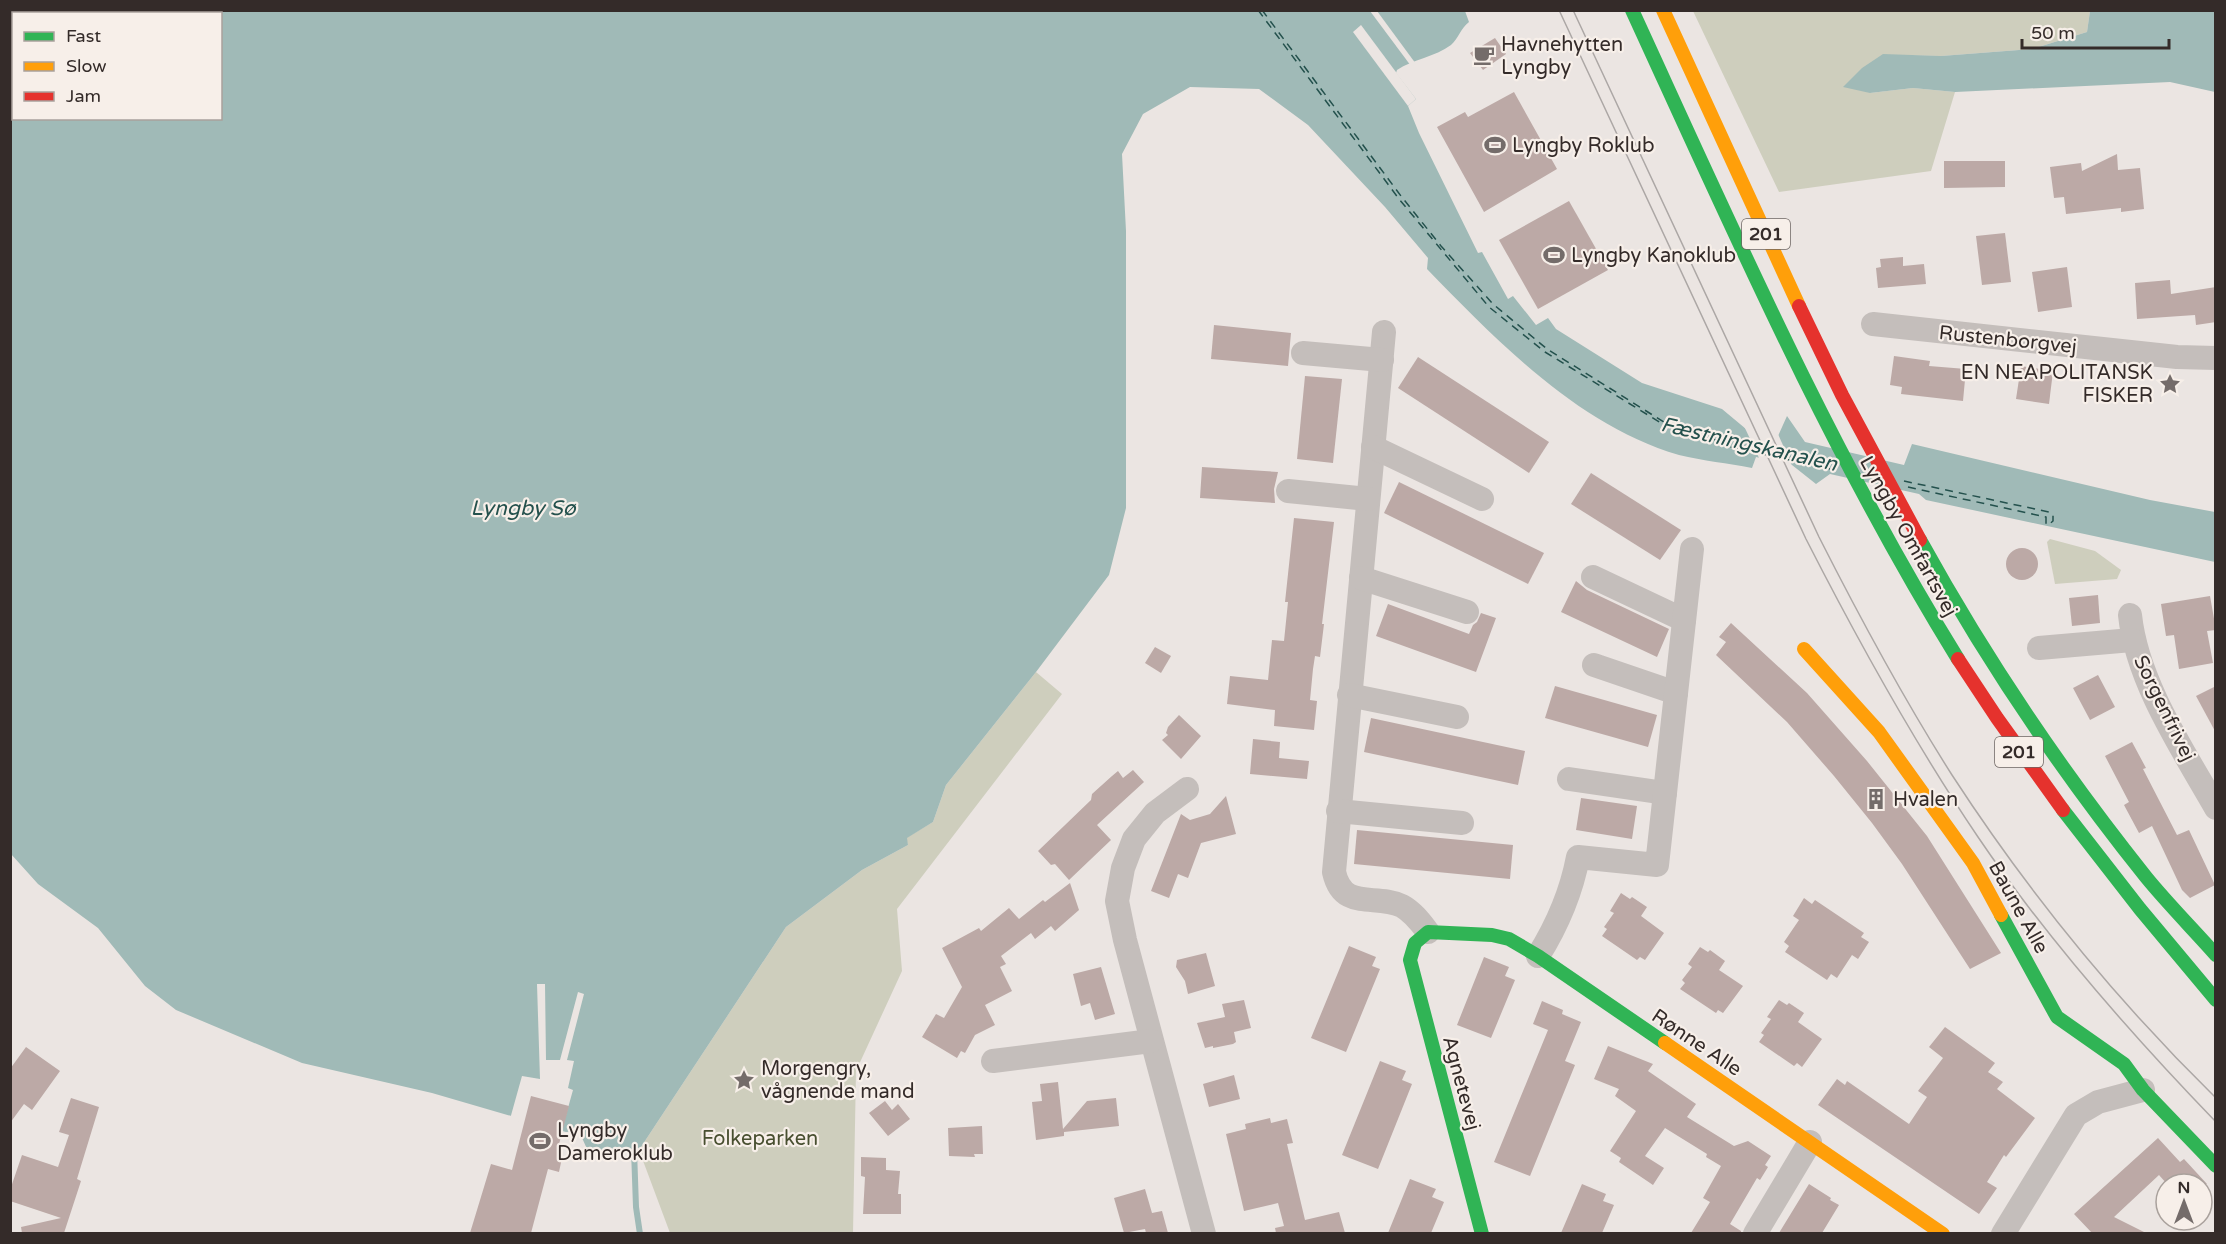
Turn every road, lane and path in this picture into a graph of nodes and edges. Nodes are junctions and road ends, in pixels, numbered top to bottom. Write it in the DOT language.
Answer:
graph roads {
  1 [pos="1632,10"];
  2 [pos="1663,10"];
  3 [pos="1873,324"];
  4 [pos="1384,332"];
  5 [pos="1303,353"];
  6 [pos="2216,358"];
  7 [pos="1382,360"];
  8 [pos="1373,447"];
  9 [pos="1288,491"];
  10 [pos="1368,499"];
  11 [pos="1482,499"];
  12 [pos="1692,549"];
  13 [pos="1593,577"];
  14 [pos="1360,578"];
  15 [pos="1467,612"];
  16 [pos="2130,615"];
  17 [pos="1684,620"];
  18 [pos="2132,640"];
  19 [pos="2039,648"];
  20 [pos="1804,649"];
  21 [pos="1594,665"];
  22 [pos="1676,693"];
  23 [pos="1349,695"];
  24 [pos="1457,717"];
  25 [pos="1569,779"];
  26 [pos="1187,789"];
  27 [pos="1665,793"];
  28 [pos="2216,808"];
  29 [pos="1338,811"];
  30 [pos="1462,823"];
  31 [pos="1422,937"];
  32 [pos="2216,955"];
  33 [pos="1538,956"];
  34 [pos="2216,1000"];
  35 [pos="1151,1041"];
  36 [pos="993,1061"];
  37 [pos="2144,1090"];
  38 [pos="1810,1142"];
  39 [pos="2216,1166"];
  40 [pos="1204,1233"];
  41 [pos="1482,1233"];
  42 [pos="1755,1233"];
  43 [pos="1943,1233"];
  44 [pos="2003,1233"];
  1 -- 34 [label="main road, Lyngby Omfartsvej / 201"];
  2 -- 32 [label="main road, Lyngby Omfartsvej / 201"];
  3 -- 6 [label="street, Rustenborgvej"];
  4 -- 7 [label="street"];
  5 -- 7 [label="street"];
  7 -- 8 [label="street"];
  8 -- 10 [label="street"];
  8 -- 11 [label="street"];
  9 -- 10 [label="street"];
  10 -- 14 [label="street"];
  12 -- 17 [label="street"];
  13 -- 17 [label="street"];
  14 -- 15 [label="street"];
  14 -- 23 [label="street"];
  16 -- 18 [label="street, Sorgenfrivej"];
  17 -- 22 [label="street"];
  18 -- 19 [label="street, Sorgenfrivej"];
  18 -- 28 [label="street, Sorgenfrivej"];
  20 -- 37 [label="main road, Baune Alle"];
  21 -- 22 [label="street"];
  22 -- 27 [label="street"];
  23 -- 24 [label="street"];
  23 -- 29 [label="street"];
  25 -- 27 [label="street"];
  26 -- 35 [label="street"];
  27 -- 33 [label="street"];
  29 -- 30 [label="street"];
  29 -- 31 [label="street"];
  31 -- 33 [label="main road, Rønne Alle"];
  31 -- 41 [label="main road, Agnetevej"];
  33 -- 38 [label="main road, Rønne Alle"];
  35 -- 36 [label="street"];
  35 -- 40 [label="street"];
  37 -- 39 [label="main road, Baune Alle"];
  37 -- 44 [label="street"];
  38 -- 42 [label="street"];
  38 -- 43 [label="main road, Rønne Alle"];
}
